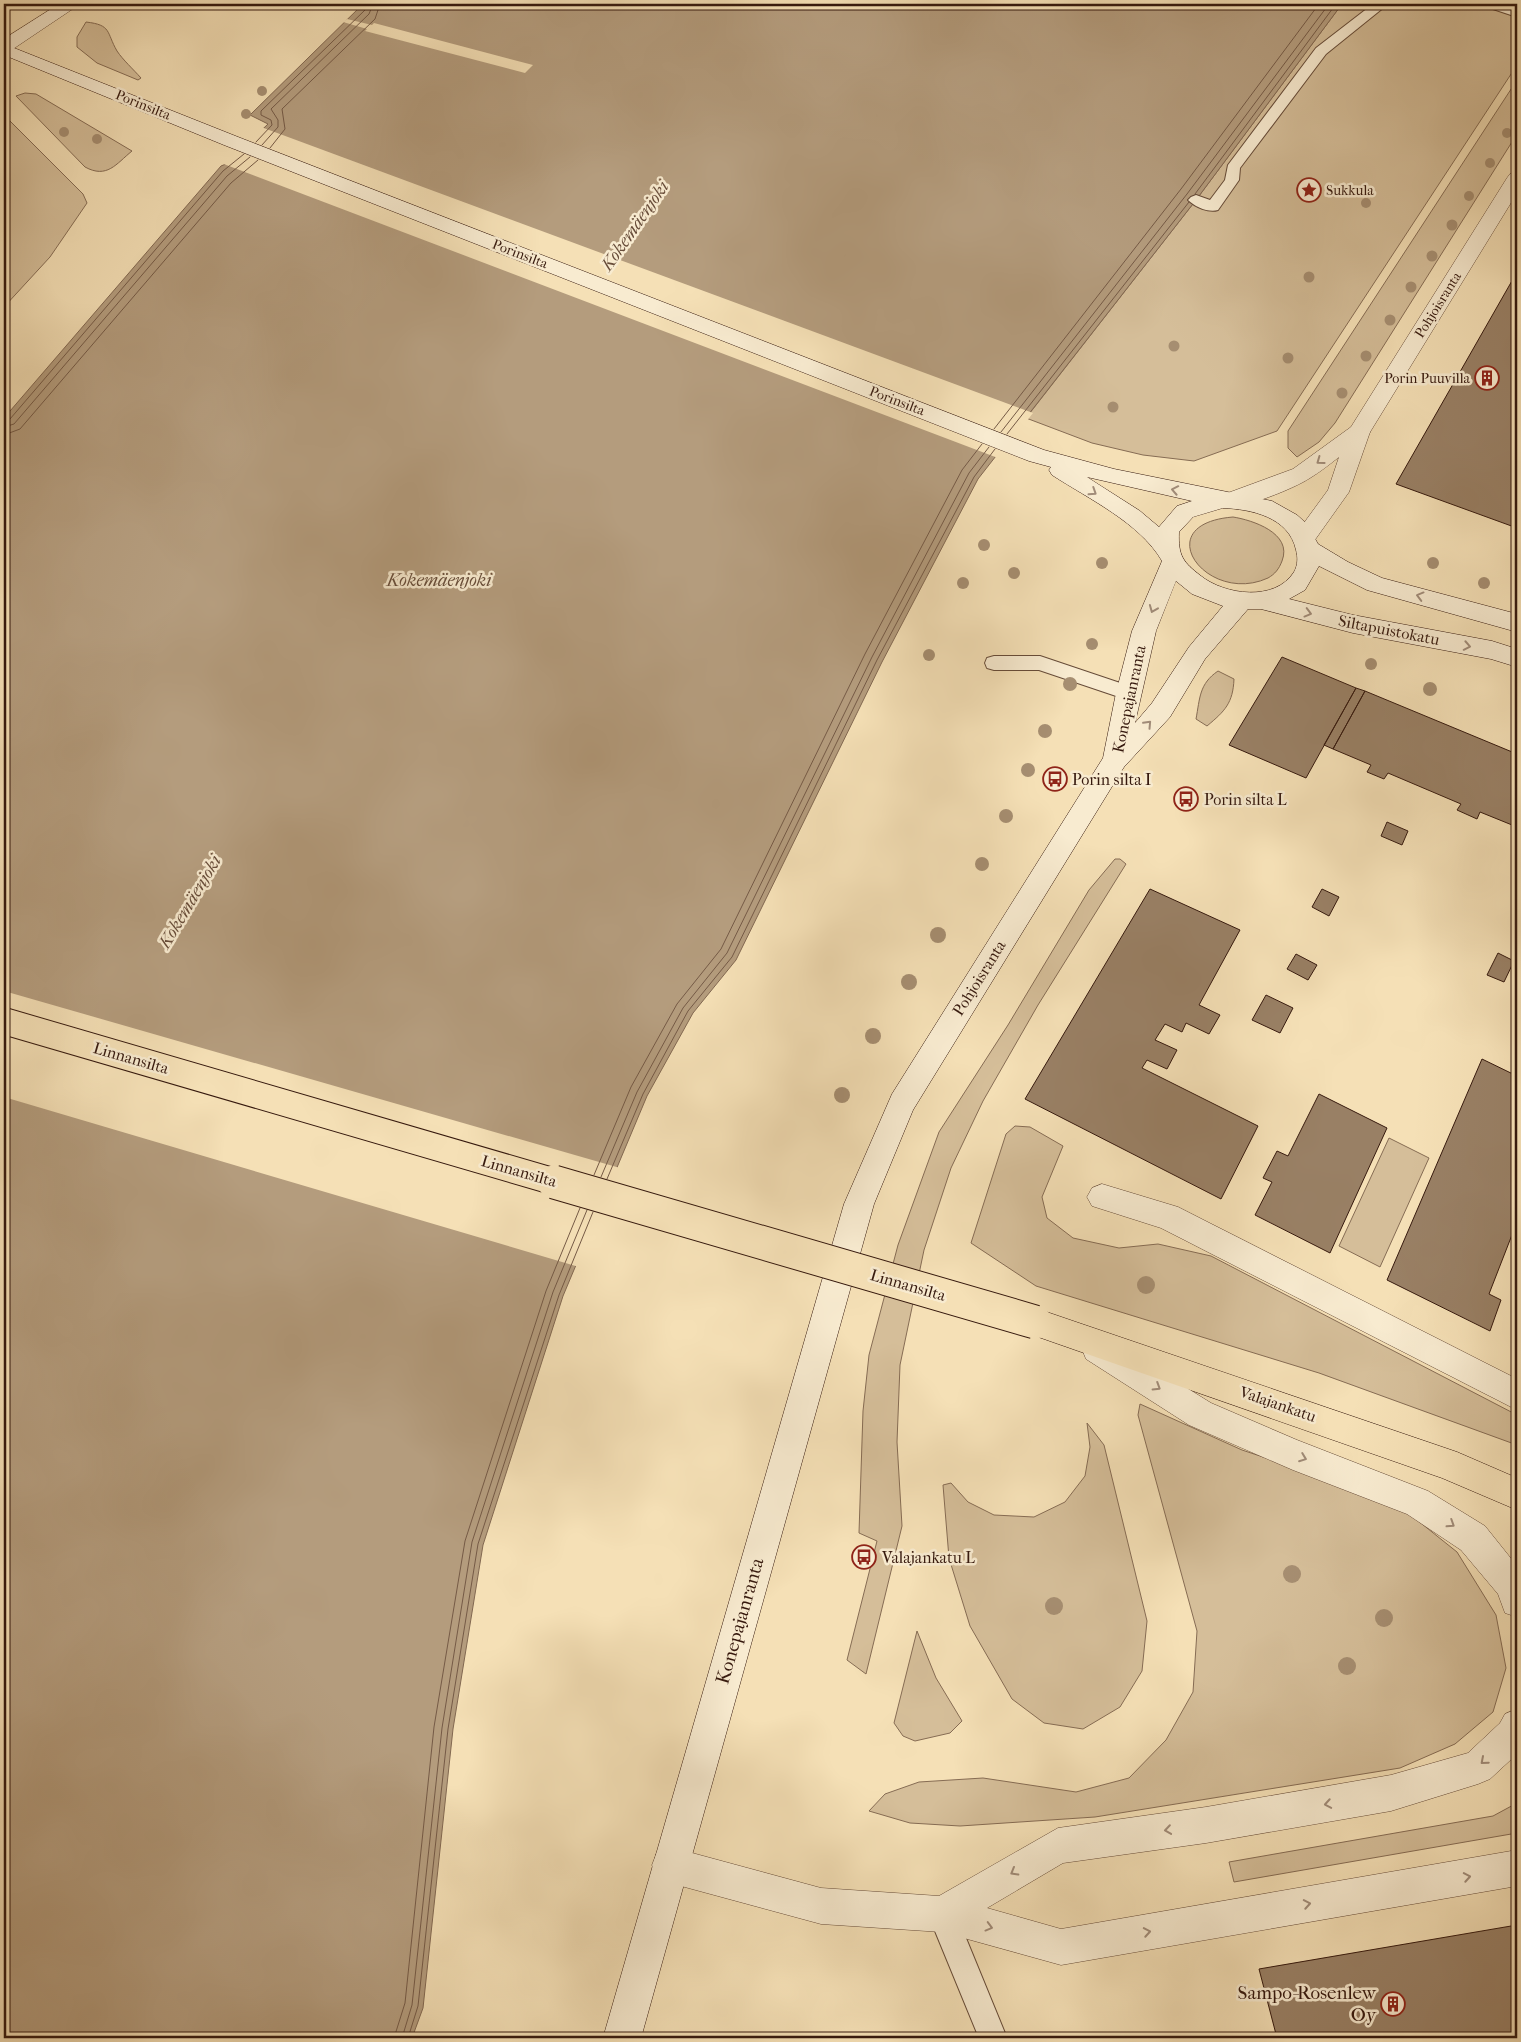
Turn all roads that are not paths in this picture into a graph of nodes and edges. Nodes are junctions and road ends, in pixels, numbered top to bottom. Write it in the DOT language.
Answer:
graph roads {
  1 [pos="71,4"];
  2 [pos="1381,4"];
  3 [pos="1492,4"];
  4 [pos="1517,13"];
  5 [pos="4,48"];
  6 [pos="1517,178"];
  7 [pos="1196,200"];
  8 [pos="1359,432"];
  9 [pos="1037,456"];
  10 [pos="1227,500"];
  11 [pos="1306,544"];
  12 [pos="1169,554"];
  13 [pos="1251,600"];
  14 [pos="1517,623"];
  15 [pos="1517,658"];
  16 [pos="994,663"];
  17 [pos="1128,693"];
  18 [pos="1115,760"];
  19 [pos="4,1022"];
  20 [pos="1102,1198"];
  21 [pos="859,1204"];
  22 [pos="1035,1322"];
  23 [pos="1072,1333"];
  24 [pos="1517,1395"];
  25 [pos="1517,1494"];
  26 [pos="1517,1601"];
  27 [pos="1517,1726"];
  28 [pos="670,1865"];
  29 [pos="1517,1868"];
  30 [pos="942,1914"];
  31 [pos="622,2038"];
  32 [pos="993,2038"];
  1 -- 5 [label="main road"];
  2 -- 7 [label="lane"];
  3 -- 4 [label="lane"];
  5 -- 9 [label="main road, Porinsilta"];
  6 -- 8 [label="main road, Pohjoisranta"];
  8 -- 10 [label="main road, Pohjoisranta, one-way"];
  8 -- 11 [label="main road, Pohjoisranta"];
  10 -- 9 [label="main road, Porinsilta, one-way"];
  9 -- 12 [label="main road, Porinsilta, one-way"];
  10 -- 11 [label="main road"];
  10 -- 12 [label="main road"];
  11 -- 13 [label="main road"];
  14 -- 11 [label="main road, one-way"];
  12 -- 13 [label="main road"];
  12 -- 17 [label="main road, Konepajanranta, one-way"];
  13 -- 15 [label="main road, Siltapuistokatu, one-way"];
  18 -- 13 [label="main road, Konepajanranta, one-way"];
  16 -- 17 [label="lane"];
  17 -- 18 [label="main road, Konepajanranta"];
  18 -- 21 [label="main road, Pohjoisranta"];
  19 -- 22 [label="main road, Linnansilta, bridge"];
  20 -- 24 [label="main road"];
  21 -- 28 [label="main road, Konepajanranta"];
  22 -- 23 [label="main road, Valajankatu"];
  23 -- 25 [label="main road, Valajankatu"];
  23 -- 26 [label="main road, one-way"];
  27 -- 30 [label="main road, one-way"];
  28 -- 30 [label="main road"];
  28 -- 31 [label="main road, Konepajanranta"];
  30 -- 29 [label="main road, one-way"];
  30 -- 32 [label="lane"];
}
